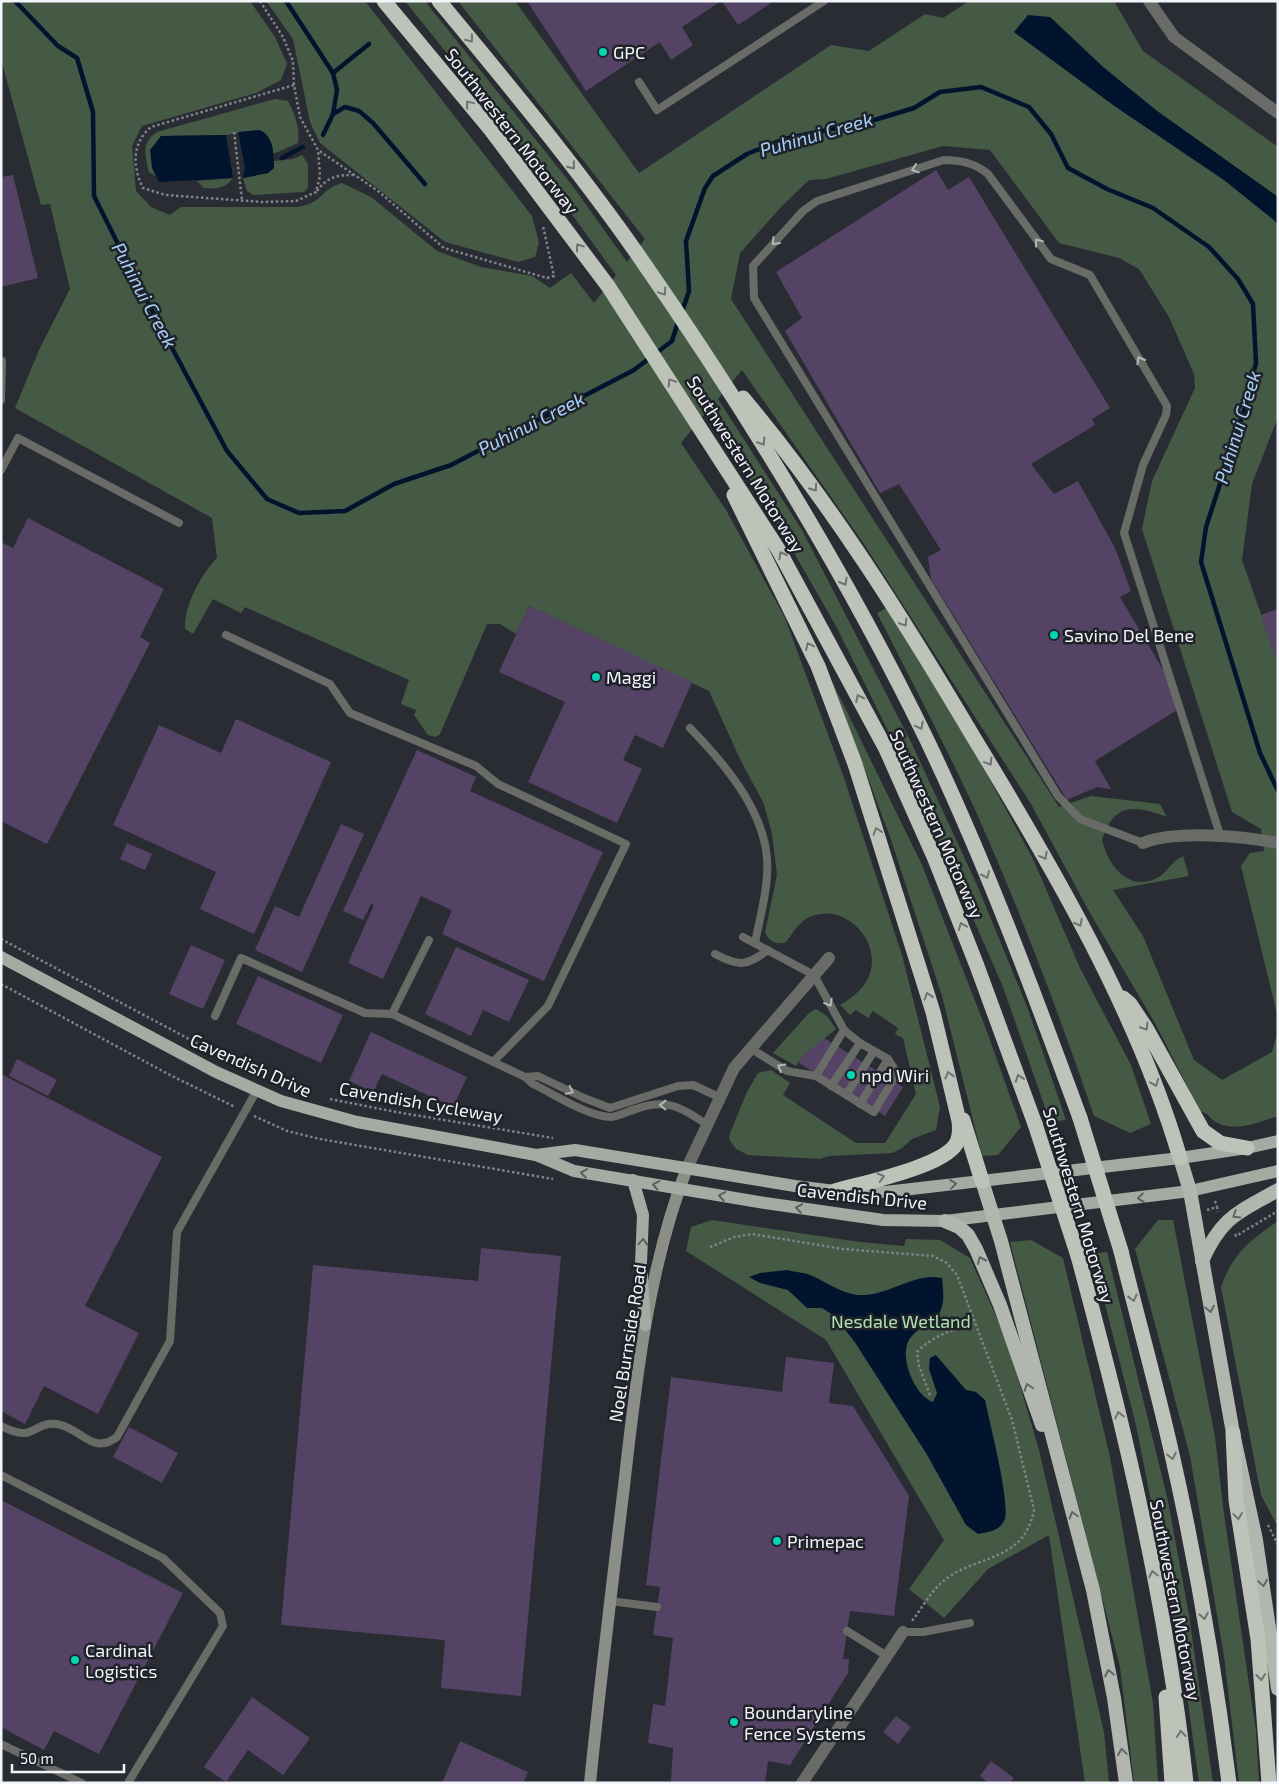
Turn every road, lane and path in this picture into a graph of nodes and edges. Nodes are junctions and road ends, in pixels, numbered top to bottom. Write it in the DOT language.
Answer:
graph roads {
  1 [pos="260,1"];
  2 [pos="384,1"];
  3 [pos="439,1"];
  4 [pos="824,1"];
  5 [pos="1149,1"];
  6 [pos="638,82"];
  7 [pos="294,85"];
  8 [pos="1278,113"];
  9 [pos="234,132"];
  10 [pos="318,150"];
  11 [pos="356,176"];
  12 [pos="316,192"];
  13 [pos="242,200"];
  14 [pos="542,224"];
  15 [pos="2,361"];
  16 [pos="728,384"];
  17 [pos="1,400"];
  18 [pos="698,422"];
  19 [pos="1,470"];
  20 [pos="179,523"];
  21 [pos="226,635"];
  22 [pos="690,728"];
  23 [pos="1221,838"];
  24 [pos="1143,843"];
  25 [pos="1278,843"];
  26 [pos="744,937"];
  27 [pos="1,939"];
  28 [pos="429,940"];
  29 [pos="755,943"];
  30 [pos="768,950"];
  31 [pos="715,954"];
  32 [pos="1,957"];
  33 [pos="829,958"];
  34 [pos="814,975"];
  35 [pos="1114,990"];
  36 [pos="392,1014"];
  37 [pos="215,1016"];
  38 [pos="844,1030"];
  39 [pos="860,1043"];
  40 [pos="750,1048"];
  41 [pos="874,1051"];
  42 [pos="888,1059"];
  43 [pos="493,1062"];
  44 [pos="243,1068"];
  45 [pos="816,1076"];
  46 [pos="525,1077"];
  47 [pos="831,1086"];
  48 [pos="257,1090"];
  49 [pos="846,1095"];
  50 [pos="719,1097"];
  51 [pos="329,1099"];
  52 [pos="860,1104"];
  53 [pos="957,1108"];
  54 [pos="706,1124"];
  55 [pos="560,1139"];
  56 [pos="1278,1141"];
  57 [pos="1247,1148"];
  58 [pos="536,1155"];
  59 [pos="1180,1158"];
  60 [pos="687,1168"];
  61 [pos="1278,1171"];
  62 [pos="632,1180"];
  63 [pos="982,1181"];
  64 [pos="679,1189"];
  65 [pos="1278,1190"];
  66 [pos="835,1191"];
  67 [pos="1190,1191"];
  68 [pos="1215,1202"];
  69 [pos="1217,1207"];
  70 [pos="1206,1210"];
  71 [pos="1278,1211"];
  72 [pos="1218,1212"];
  73 [pos="994,1216"];
  74 [pos="944,1221"];
  75 [pos="1232,1230"];
  76 [pos="710,1247"];
  77 [pos="1202,1261"];
  78 [pos="974,1324"];
  79 [pos="645,1325"];
  80 [pos="930,1395"];
  81 [pos="1,1426"];
  82 [pos="1234,1433"];
  83 [pos="1055,1447"];
  84 [pos="1,1475"];
  85 [pos="610,1601"];
  86 [pos="1160,1604"];
  87 [pos="657,1607"];
  88 [pos="970,1623"];
  89 [pos="847,1631"];
  90 [pos="903,1632"];
  91 [pos="886,1656"];
  92 [pos="1278,1689"];
  93 [pos="1,1744"];
  94 [pos="82,1783"];
  95 [pos="128,1783"];
  96 [pos="590,1783"];
  97 [pos="802,1783"];
  98 [pos="1126,1783"];
  99 [pos="1172,1783"];
  100 [pos="1186,1783"];
  101 [pos="1229,1783"];
  102 [pos="1269,1783"];
  1 -- 7 [label="path"];
  18 -- 2 [label="highway, Southwestern Motorway, one-way"];
  3 -- 16 [label="highway, Southwestern Motorway, one-way"];
  4 -- 6 [label="lane"];
  5 -- 8 [label="street"];
  7 -- 10 [label="path"];
  7 -- 13 [label="path"];
  9 -- 13 [label="path"];
  10 -- 11 [label="path"];
  10 -- 12 [label="path"];
  11 -- 12 [label="path"];
  11 -- 14 [label="path"];
  12 -- 13 [label="path"];
  15 -- 17 [label="lane"];
  16 -- 35 [label="highway, one-way"];
  16 -- 101 [label="highway, Southwestern Motorway, one-way, bridge"];
  53 -- 18 [label="highway, one-way"];
  86 -- 18 [label="highway, Southwestern Motorway, one-way, bridge"];
  19 -- 20 [label="lane"];
  21 -- 43 [label="lane"];
  22 -- 29 [label="lane"];
  23 -- 24 [label="street"];
  23 -- 24 [label="lane, one-way"];
  23 -- 25 [label="street"];
  26 -- 29 [label="lane"];
  27 -- 44 [label="path"];
  28 -- 36 [label="lane"];
  29 -- 30 [label="lane"];
  30 -- 31 [label="lane"];
  30 -- 34 [label="lane"];
  32 -- 48 [label="main road, Cavendish Drive"];
  33 -- 34 [label="street, Noel Burnside Road"];
  34 -- 38 [label="lane, one-way"];
  34 -- 40 [label="street, Noel Burnside Road"];
  35 -- 57 [label="highway, one-way"];
  35 -- 59 [label="highway, one-way"];
  36 -- 37 [label="lane"];
  36 -- 43 [label="lane"];
  38 -- 39 [label="lane"];
  38 -- 45 [label="lane"];
  39 -- 41 [label="lane"];
  39 -- 47 [label="lane"];
  45 -- 40 [label="lane, one-way"];
  40 -- 50 [label="street, Noel Burnside Road"];
  41 -- 42 [label="lane"];
  41 -- 49 [label="lane"];
  42 -- 52 [label="lane"];
  42 -- 52 [label="lane"];
  43 -- 46 [label="lane"];
  45 -- 47 [label="lane"];
  46 -- 50 [label="lane, one-way"];
  54 -- 46 [label="lane, one-way"];
  47 -- 49 [label="lane"];
  48 -- 58 [label="main road, Cavendish Drive"];
  48 -- 81 [label="lane"];
  49 -- 52 [label="lane"];
  50 -- 54 [label="street, Noel Burnside Road"];
  51 -- 55 [label="path, Cavendish Cycleway"];
  53 -- 63 [label="highway"];
  66 -- 53 [label="highway, one-way"];
  54 -- 60 [label="street, Noel Burnside Road"];
  56 -- 57 [label="main road, Cavendish Drive"];
  57 -- 59 [label="main road, Cavendish Drive"];
  58 -- 60 [label="main road, Cavendish Drive"];
  62 -- 58 [label="main road, Cavendish Drive, one-way"];
  59 -- 63 [label="main road, Cavendish Drive"];
  59 -- 67 [label="highway"];
  60 -- 64 [label="main road, Noel Burnside Road"];
  60 -- 66 [label="main road, Cavendish Drive"];
  61 -- 67 [label="main road, Cavendish Drive"];
  64 -- 62 [label="main road, Cavendish Drive, one-way"];
  79 -- 62 [label="main road, one-way"];
  66 -- 63 [label="main road, Cavendish Drive, one-way"];
  63 -- 73 [label="highway"];
  74 -- 64 [label="main road, Cavendish Drive, one-way"];
  64 -- 79 [label="main road, Noel Burnside Road"];
  65 -- 77 [label="highway, one-way"];
  67 -- 73 [label="main road, Cavendish Drive, one-way"];
  67 -- 77 [label="highway"];
  68 -- 69 [label="path"];
  69 -- 70 [label="path"];
  69 -- 72 [label="path"];
  71 -- 75 [label="path"];
  73 -- 74 [label="main road, Cavendish Drive"];
  73 -- 83 [label="highway"];
  83 -- 74 [label="highway, one-way"];
  76 -- 78 [label="path"];
  77 -- 82 [label="highway, one-way"];
  78 -- 80 [label="path"];
  78 -- 90 [label="path"];
  79 -- 85 [label="main road, Noel Burnside Road"];
  82 -- 92 [label="highway, one-way"];
  82 -- 102 [label="highway, one-way"];
  98 -- 83 [label="highway, one-way"];
  84 -- 95 [label="lane"];
  85 -- 87 [label="lane"];
  85 -- 96 [label="main road, Noel Burnside Road"];
  86 -- 99 [label="highway"];
  100 -- 86 [label="highway, Southwestern Motorway, one-way"];
  88 -- 90 [label="lane"];
  89 -- 91 [label="lane"];
  90 -- 91 [label="street"];
  91 -- 97 [label="street"];
  93 -- 94 [label="lane"];
}
